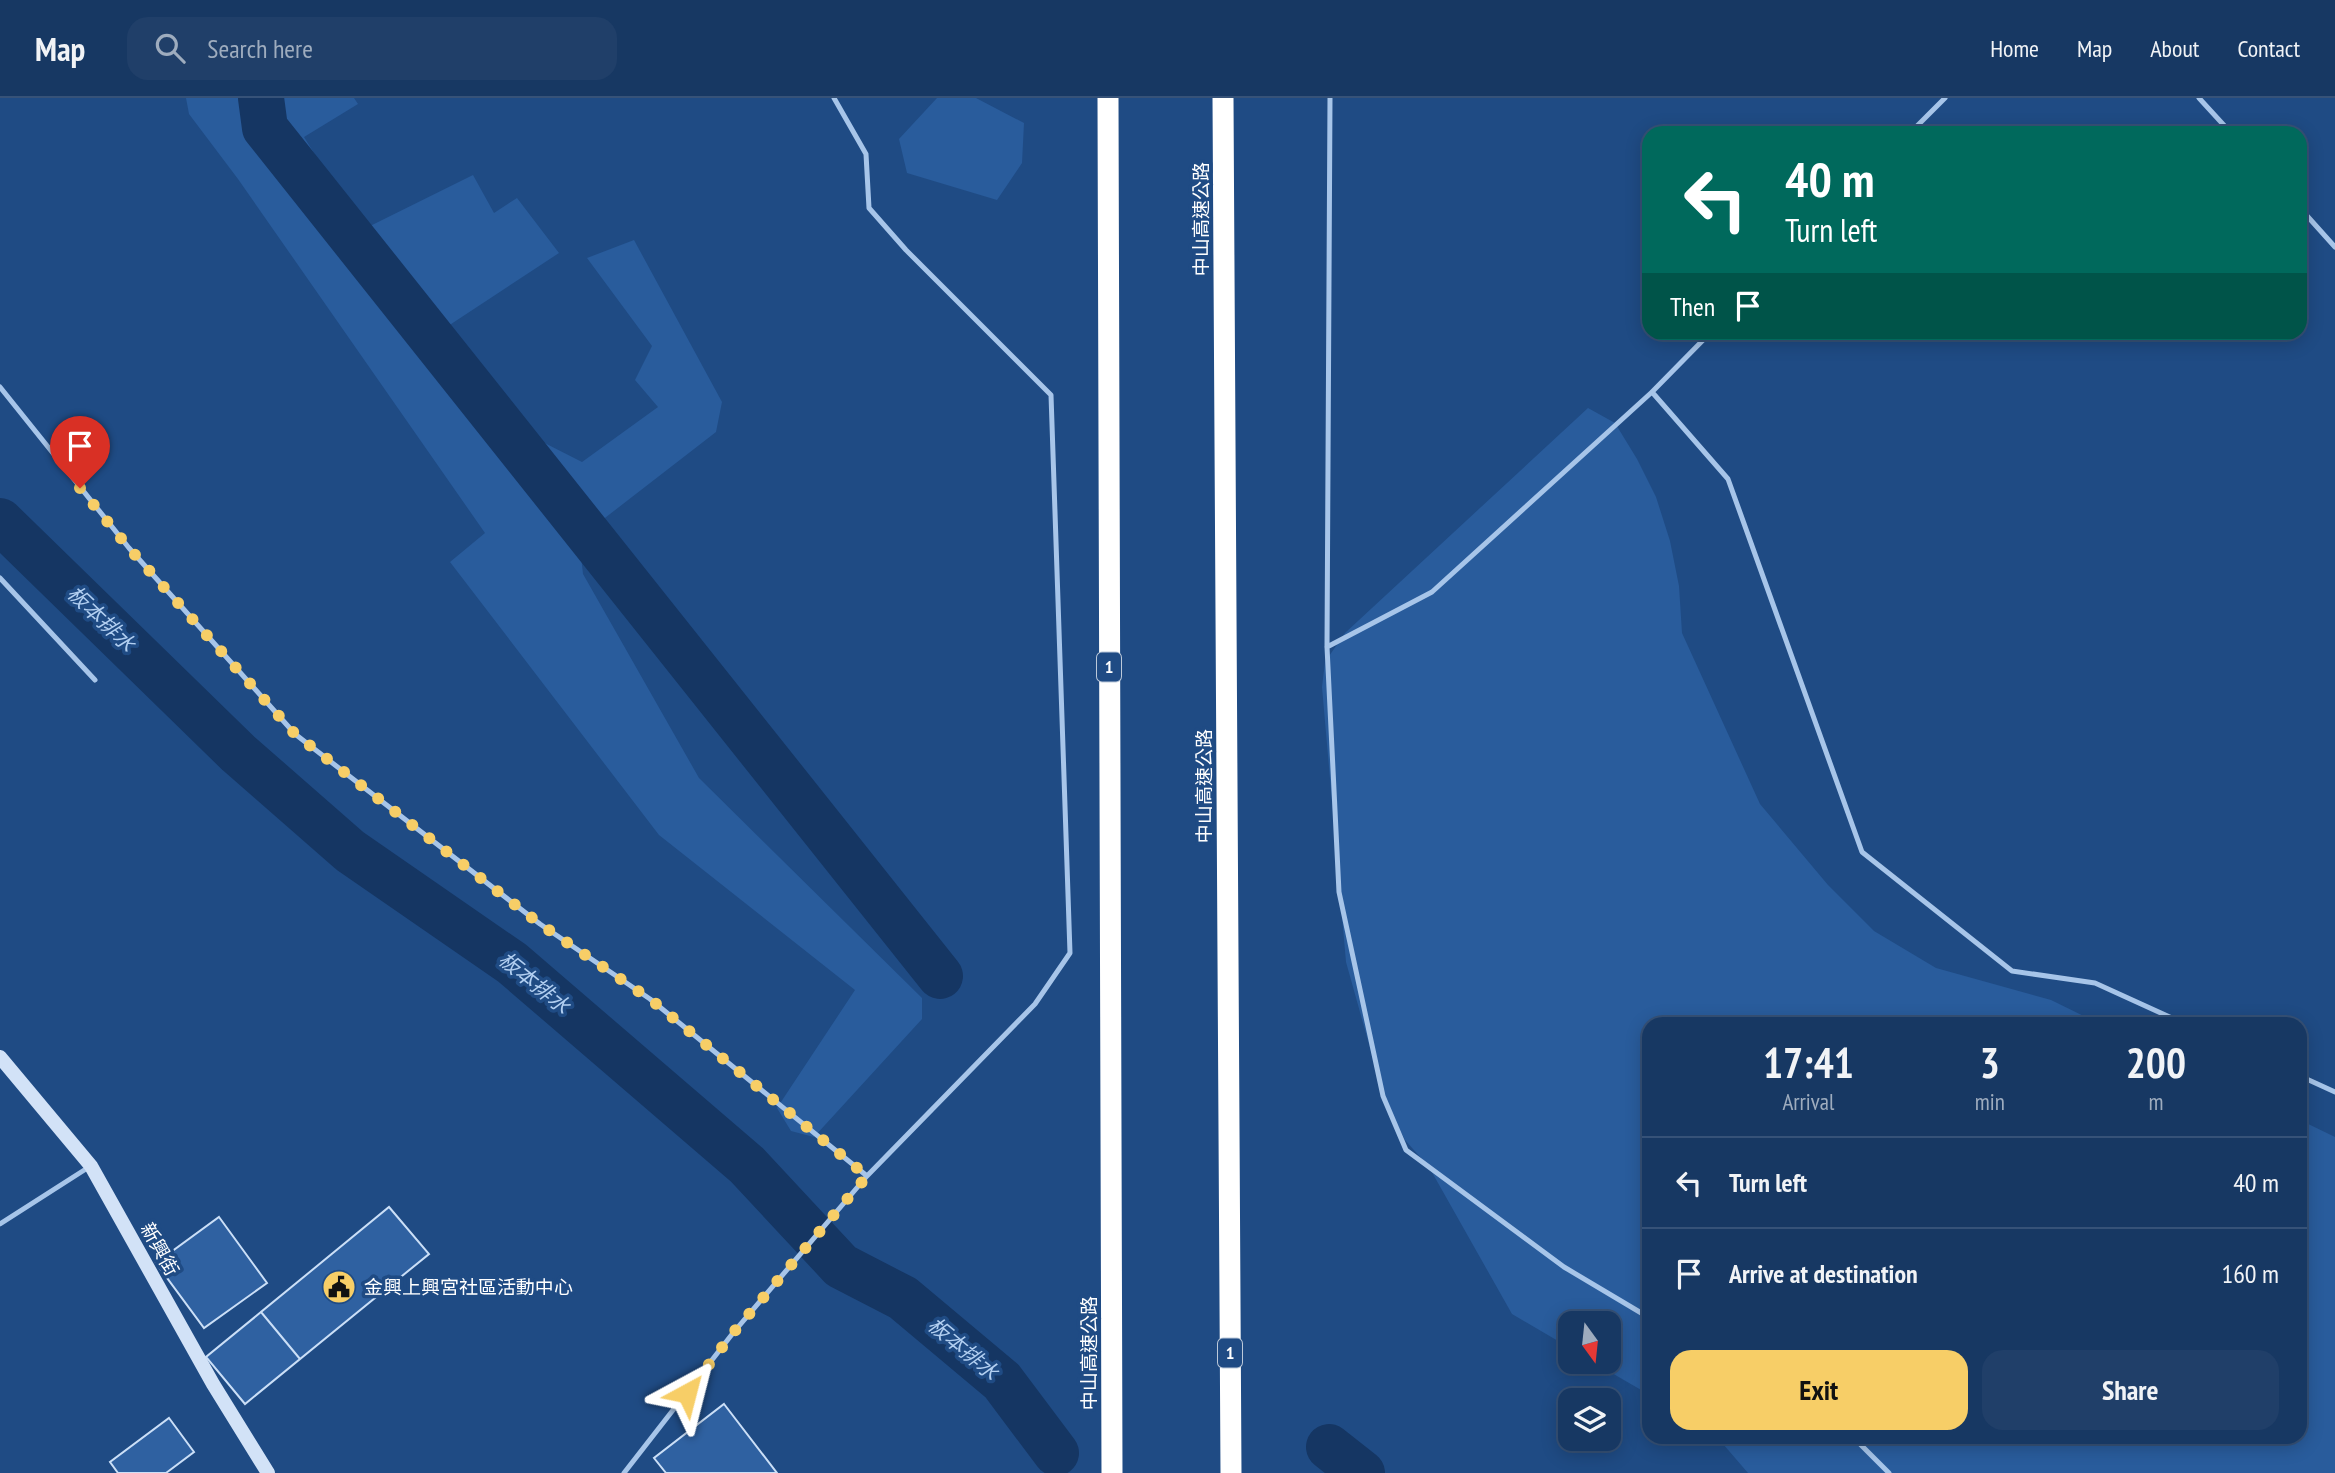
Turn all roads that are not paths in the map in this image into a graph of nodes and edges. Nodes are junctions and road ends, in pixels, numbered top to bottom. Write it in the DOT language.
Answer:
graph roads {
  1 [pos="834,98"];
  2 [pos="1108,98"];
  3 [pos="1223,98"];
  4 [pos="1330,98"];
  5 [pos="1945,98"];
  6 [pos="2199,98"];
  7 [pos="1917,126"];
  8 [pos="2225,126"];
  9 [pos="2307,216"];
  10 [pos="2335,247"];
  11 [pos="1703,340"];
  12 [pos="0,387"];
  13 [pos="1652,392"];
  14 [pos="0,578"];
  15 [pos="1327,646"];
  16 [pos="95,680"];
  17 [pos="2170,1017"];
  18 [pos="0,1057"];
  19 [pos="2307,1079"];
  20 [pos="2335,1092"];
  21 [pos="91,1166"];
  22 [pos="867,1176"];
  23 [pos="0,1224"];
  24 [pos="1642,1314"];
  25 [pos="1860,1444"];
  26 [pos="268,1473"];
  27 [pos="624,1473"];
  28 [pos="1112,1473"];
  29 [pos="1231,1473"];
  30 [pos="1889,1473"];
  1 -- 22 [label="lane"];
  2 -- 28 [label="highway, 中山高速公路 / 1"];
  3 -- 29 [label="highway, 中山高速公路 / 1"];
  4 -- 15 [label="lane"];
  5 -- 7 [label="lane"];
  6 -- 8 [label="lane"];
  9 -- 10 [label="lane"];
  11 -- 13 [label="lane"];
  12 -- 22 [label="lane"];
  13 -- 15 [label="lane"];
  13 -- 17 [label="lane"];
  14 -- 16 [label="lane"];
  15 -- 24 [label="lane"];
  18 -- 21 [label="street, 新興街"];
  19 -- 20 [label="lane"];
  21 -- 23 [label="lane"];
  21 -- 26 [label="street, 新興街"];
  22 -- 27 [label="lane"];
  25 -- 30 [label="lane"];
}
